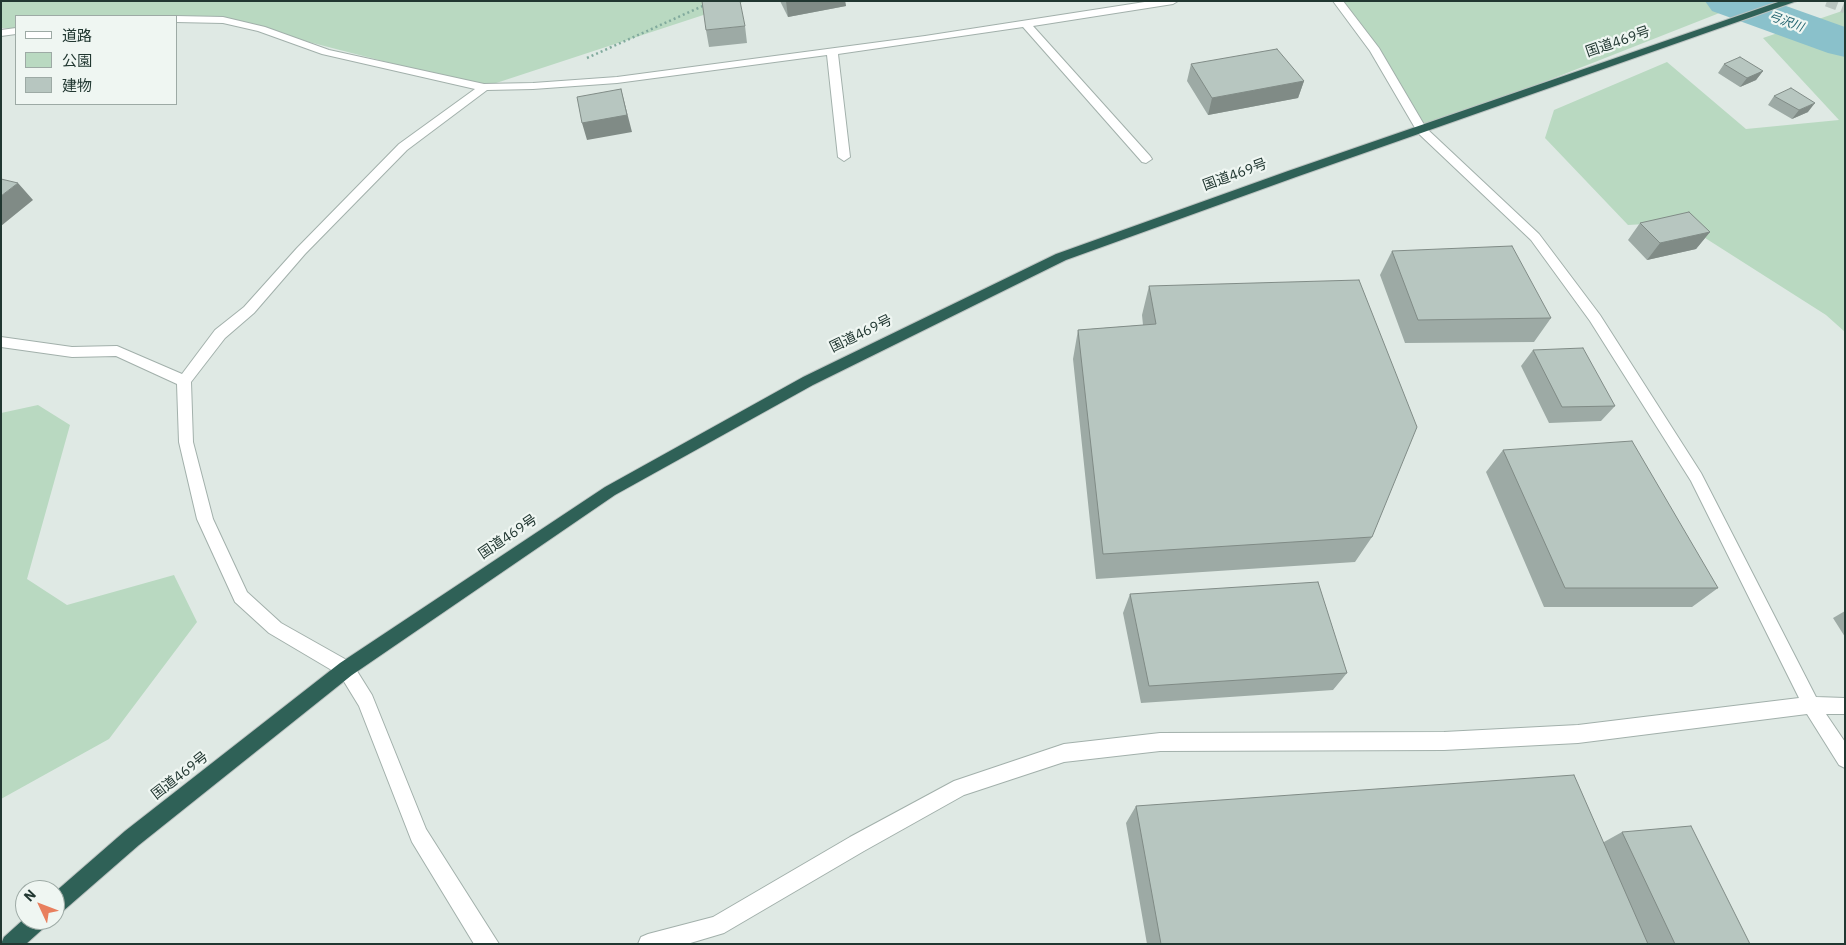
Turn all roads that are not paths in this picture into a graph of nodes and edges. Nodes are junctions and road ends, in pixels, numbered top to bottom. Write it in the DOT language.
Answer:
graph roads {
  1 [pos="1173,1"];
  2 [pos="1338,1"];
  3 [pos="1792,1"];
  4 [pos="178,19"];
  5 [pos="1025,23"];
  6 [pos="15,31"];
  7 [pos="1,33"];
  8 [pos="832,51"];
  9 [pos="484,87"];
  10 [pos="1422,130"];
  11 [pos="844,157"];
  12 [pos="1146,160"];
  13 [pos="1,342"];
  14 [pos="184,381"];
  15 [pos="346,669"];
  16 [pos="1811,705"];
  17 [pos="1845,706"];
  18 [pos="1845,759"];
  19 [pos="65,897"];
  20 [pos="27,930"];
  21 [pos="11,944"];
  22 [pos="489,944"];
  23 [pos="648,944"];
  1 -- 5 [label="street"];
  2 -- 10 [label="street"];
  3 -- 10 [label="highway, 国道469号"];
  4 -- 9 [label="street"];
  5 -- 8 [label="street"];
  5 -- 12 [label="street"];
  6 -- 7 [label="street"];
  8 -- 9 [label="street"];
  8 -- 11 [label="street"];
  9 -- 14 [label="street"];
  10 -- 15 [label="highway, 国道469号"];
  10 -- 16 [label="street"];
  13 -- 14 [label="street"];
  14 -- 15 [label="street"];
  15 -- 19 [label="highway, 国道469号"];
  15 -- 22 [label="street"];
  16 -- 17 [label="street"];
  16 -- 18 [label="street"];
  16 -- 23 [label="street"];
  20 -- 21 [label="highway"];
}
